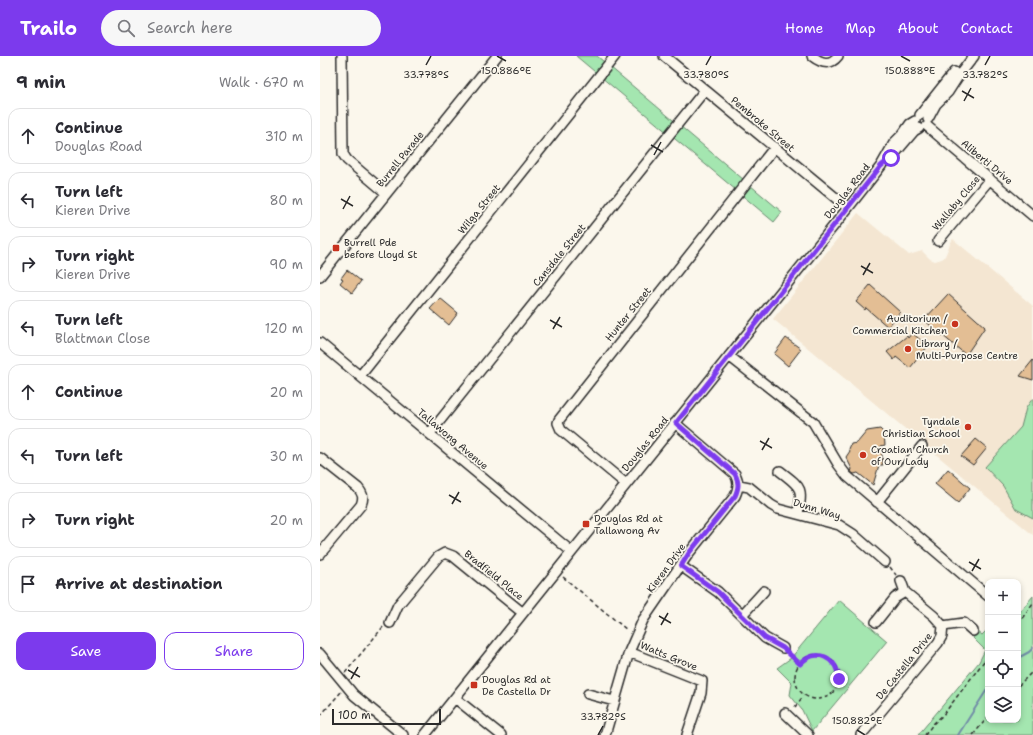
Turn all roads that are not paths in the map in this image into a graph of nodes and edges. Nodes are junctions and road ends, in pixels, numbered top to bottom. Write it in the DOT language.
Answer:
graph roads {
  1 [pos="342,56"];
  2 [pos="497,56"];
  3 [pos="616,56"];
  4 [pos="664,56"];
  5 [pos="812,56"];
  6 [pos="838,56"];
  7 [pos="967,56"];
  8 [pos="974,56"];
  9 [pos="705,90"];
  10 [pos="922,122"];
  11 [pos="774,148"];
  12 [pos="990,179"];
  13 [pos="386,193"];
  14 [pos="848,208"];
  15 [pos="1033,216"];
  16 [pos="938,241"];
  17 [pos="320,276"];
  18 [pos="320,342"];
  19 [pos="729,356"];
  20 [pos="360,376"];
  21 [pos="676,423"];
  22 [pos="430,433"];
  23 [pos="922,446"];
  24 [pos="320,458"];
  25 [pos="780,471"];
  26 [pos="626,484"];
  27 [pos="739,485"];
  28 [pos="877,502"];
  29 [pos="798,513"];
  30 [pos="572,552"];
  31 [pos="320,554"];
  32 [pos="885,562"];
  33 [pos="681,566"];
  34 [pos="901,581"];
  35 [pos="764,591"];
  36 [pos="906,592"];
  37 [pos="985,593"];
  38 [pos="523,613"];
  39 [pos="742,615"];
  40 [pos="876,622"];
  41 [pos="390,623"];
  42 [pos="943,626"];
  43 [pos="973,631"];
  44 [pos="783,648"];
  45 [pos="629,652"];
  46 [pos="320,654"];
  47 [pos="588,694"];
  48 [pos="455,698"];
  49 [pos="614,701"];
  50 [pos="785,713"];
  51 [pos="403,735"];
  52 [pos="425,735"];
  53 [pos="500,735"];
  54 [pos="605,735"];
  55 [pos="687,735"];
  56 [pos="808,735"];
  57 [pos="861,735"];
  1 -- 13 [label="street"];
  2 -- 13 [label="street, Burrell Parade"];
  3 -- 20 [label="street, Wilga Street"];
  4 -- 9 [label="street, Pembroke Street"];
  5 -- 6 [label="street"];
  7 -- 10 [label="street, Douglas Road"];
  8 -- 10 [label="street, Douglas Road"];
  9 -- 11 [label="street, Pembroke Street"];
  9 -- 22 [label="street, Cansdale Street"];
  10 -- 12 [label="street, Aliberti Drive"];
  10 -- 14 [label="street, Douglas Road"];
  11 -- 14 [label="street, Pembroke Street"];
  11 -- 26 [label="street, Hunter Street"];
  12 -- 15 [label="street, Aliberti Drive"];
  12 -- 16 [label="street, Wallaby Close"];
  13 -- 17 [label="street, Burrell Parade"];
  14 -- 19 [label="street, Douglas Road"];
  18 -- 20 [label="street, Tallawong Avenue"];
  19 -- 21 [label="street, Douglas Road"];
  19 -- 28 [label="street"];
  20 -- 22 [label="street, Tallawong Avenue"];
  21 -- 26 [label="street, Douglas Road"];
  21 -- 27 [label="street"];
  22 -- 30 [label="street, Tallawong Avenue"];
  23 -- 28 [label="street"];
  24 -- 31 [label="street"];
  25 -- 29 [label="street"];
  26 -- 30 [label="street, Douglas Road"];
  27 -- 29 [label="street, Dunn Way"];
  27 -- 33 [label="street, Kieren Drive"];
  28 -- 37 [label="street"];
  29 -- 32 [label="street, Dunn Way"];
  30 -- 38 [label="street, Douglas Road"];
  33 -- 39 [label="street"];
  33 -- 45 [label="street, Kieren Drive"];
  34 -- 36 [label="street"];
  35 -- 39 [label="street"];
  36 -- 40 [label="street"];
  36 -- 42 [label="street"];
  38 -- 41 [label="street, Bradfield Place"];
  38 -- 48 [label="street, Douglas Road"];
  39 -- 44 [label="street"];
  42 -- 43 [label="street"];
  42 -- 57 [label="street, De Castella Drive"];
  45 -- 49 [label="street, Kieren Drive"];
  45 -- 55 [label="street, Watts Grove"];
  46 -- 51 [label="street"];
  47 -- 49 [label="street"];
  48 -- 52 [label="street, Douglas Road"];
  48 -- 53 [label="street"];
  49 -- 54 [label="street, Kieren Drive"];
  50 -- 56 [label="street"];
}
